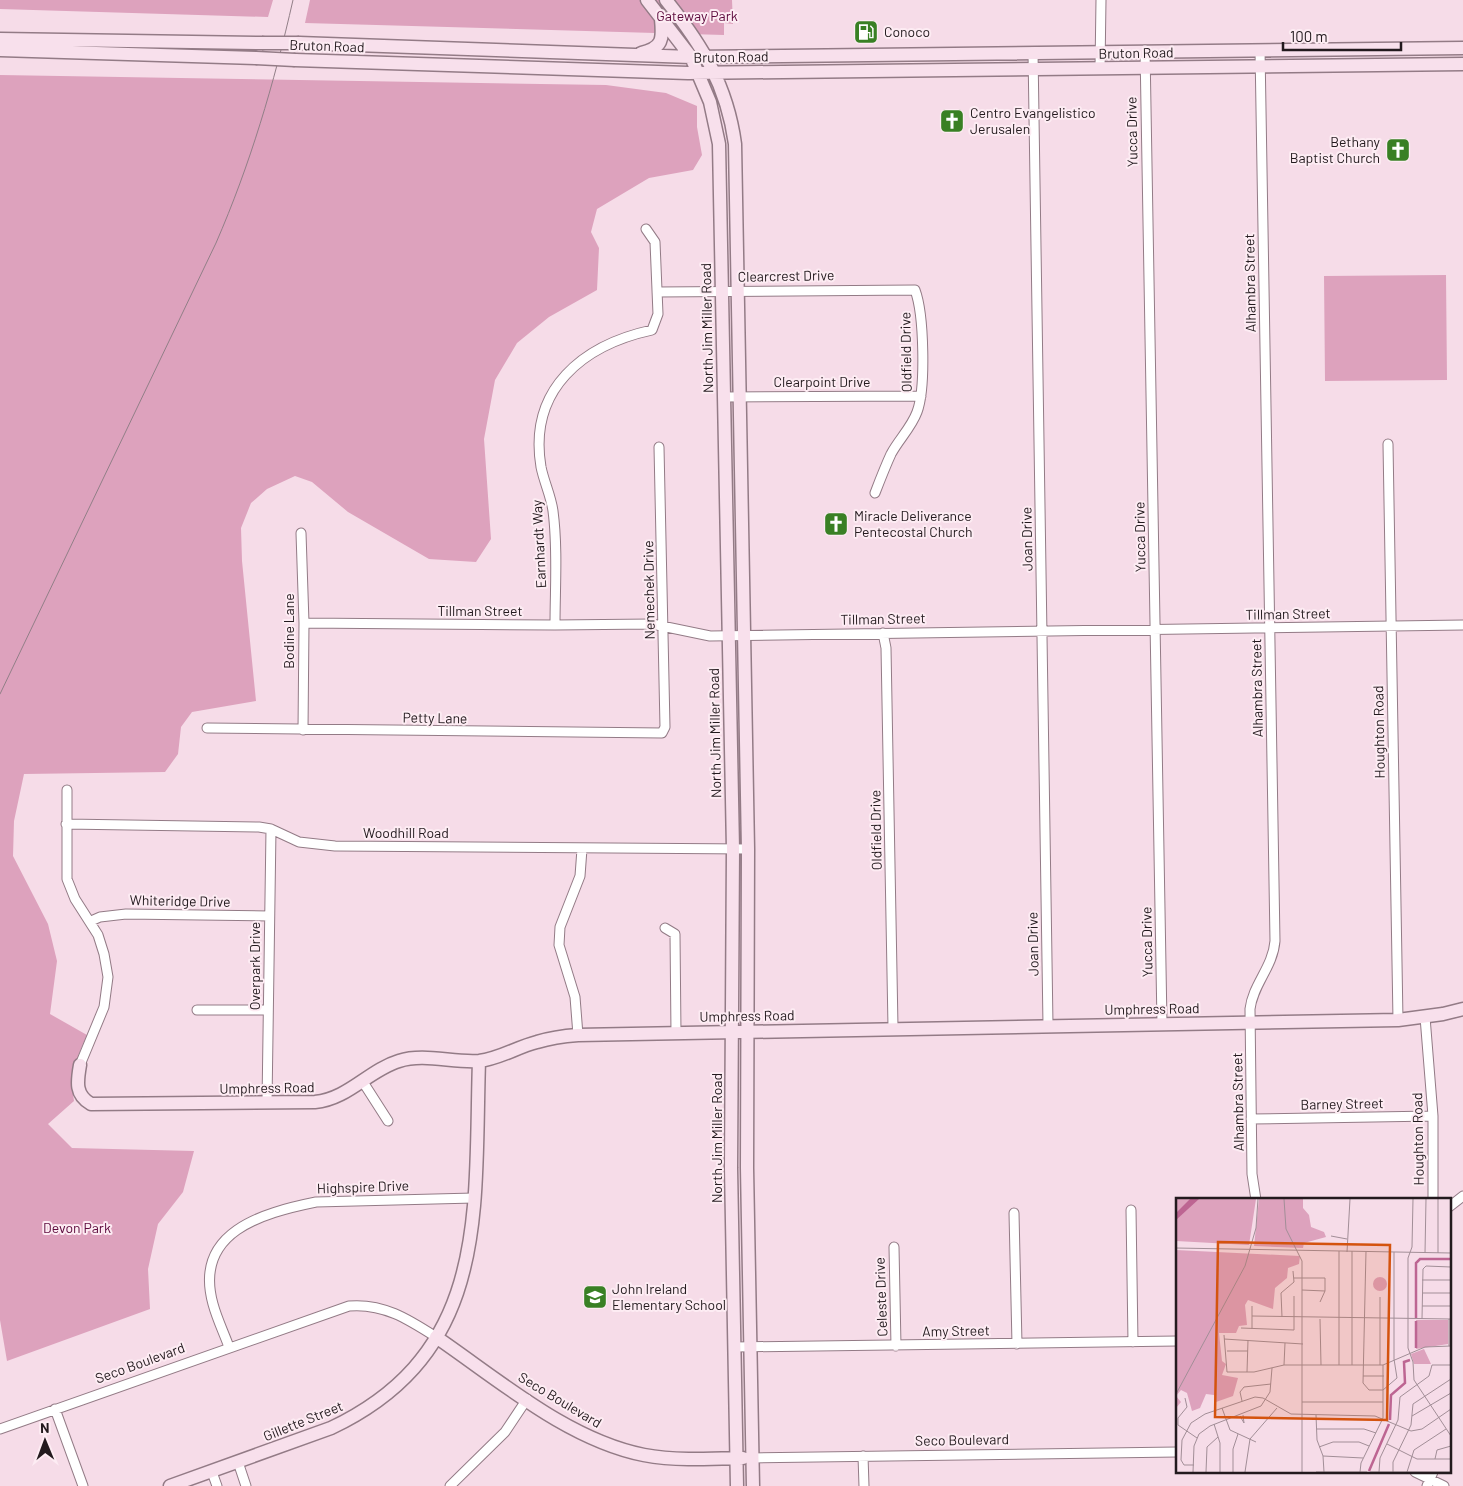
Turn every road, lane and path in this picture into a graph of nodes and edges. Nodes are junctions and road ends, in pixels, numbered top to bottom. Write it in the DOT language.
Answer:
graph roads {
  1 [pos="647,0"];
  2 [pos="666,0"];
  3 [pos="1101,0"];
  4 [pos="661,18"];
  5 [pos="0,39"];
  6 [pos="1463,48"];
  7 [pos="1328,49"];
  8 [pos="0,50"];
  9 [pos="1145,50"];
  10 [pos="1260,50"];
  11 [pos="1101,51"];
  12 [pos="1033,52"];
  13 [pos="906,54"];
  14 [pos="632,55"];
  15 [pos="707,57"];
  16 [pos="691,58"];
  17 [pos="1463,64"];
  18 [pos="1260,66"];
  19 [pos="1327,66"];
  20 [pos="1100,68"];
  21 [pos="1145,68"];
  22 [pos="1034,69"];
  23 [pos="906,70"];
  24 [pos="698,72"];
  25 [pos="715,72"];
  26 [pos="720,179"];
  27 [pos="736,179"];
  28 [pos="646,229"];
  29 [pos="738,290"];
  30 [pos="915,290"];
  31 [pos="722,291"];
  32 [pos="657,292"];
  33 [pos="740,396"];
  34 [pos="921,396"];
  35 [pos="724,397"];
  36 [pos="1388,444"];
  37 [pos="659,447"];
  38 [pos="875,493"];
  39 [pos="302,533"];
  40 [pos="304,624"];
  41 [pos="1463,625"];
  42 [pos="555,626"];
  43 [pos="663,626"];
  44 [pos="1390,626"];
  45 [pos="1270,628"];
  46 [pos="1155,629"];
  47 [pos="1042,631"];
  48 [pos="883,633"];
  49 [pos="728,635"];
  50 [pos="744,635"];
  51 [pos="207,728"];
  52 [pos="303,730"];
  53 [pos="662,732"];
  54 [pos="67,790"];
  55 [pos="66,824"];
  56 [pos="271,829"];
  57 [pos="582,848"];
  58 [pos="733,849"];
  59 [pos="748,849"];
  60 [pos="269,916"];
  61 [pos="91,920"];
  62 [pos="665,928"];
  63 [pos="1463,1009"];
  64 [pos="197,1010"];
  65 [pos="268,1010"];
  66 [pos="1426,1017"];
  67 [pos="1398,1020"];
  68 [pos="1250,1023"];
  69 [pos="1162,1024"];
  70 [pos="1048,1025"];
  71 [pos="893,1028"];
  72 [pos="747,1031"];
  73 [pos="676,1032"];
  74 [pos="732,1032"];
  75 [pos="578,1034"];
  76 [pos="479,1061"];
  77 [pos="80,1065"];
  78 [pos="363,1082"];
  79 [pos="268,1103"];
  80 [pos="1433,1116"];
  81 [pos="1251,1119"];
  82 [pos="388,1121"];
  83 [pos="731,1168"];
  84 [pos="748,1168"];
  85 [pos="1463,1196"];
  86 [pos="474,1198"];
  87 [pos="1256,1198"];
  88 [pos="1433,1198"];
  89 [pos="1450,1206"];
  90 [pos="1131,1210"];
  91 [pos="1014,1213"];
  92 [pos="894,1247"];
  93 [pos="436,1337"];
  94 [pos="1176,1341"];
  95 [pos="1133,1342"];
  96 [pos="1017,1344"];
  97 [pos="896,1346"];
  98 [pos="229,1347"];
  99 [pos="735,1347"];
  100 [pos="750,1347"];
  101 [pos="527,1399"];
  102 [pos="55,1409"];
  103 [pos="0,1429"];
  104 [pos="1176,1452"];
  105 [pos="864,1456"];
  106 [pos="736,1458"];
  107 [pos="752,1458"];
  108 [pos="238,1462"];
  109 [pos="212,1472"];
  110 [pos="1430,1479"];
  111 [pos="83,1486"];
  112 [pos="170,1486"];
  113 [pos="217,1486"];
  114 [pos="246,1486"];
  115 [pos="450,1486"];
  116 [pos="737,1486"];
  117 [pos="753,1486"];
  118 [pos="864,1486"];
  119 [pos="1444,1486"];
  1 -- 4 [label="main road, North Jim Miller Road"];
  2 -- 15 [label="main road"];
  3 -- 11 [label="street"];
  4 -- 14 [label="main road"];
  4 -- 16 [label="main road, North Jim Miller Road"];
  5 -- 14 [label="main road, Bruton Road, bridge"];
  6 -- 7 [label="main road, Bruton Road"];
  7 -- 10 [label="main road, Bruton Road"];
  7 -- 19 [label="main road"];
  8 -- 24 [label="main road, Bruton Road, bridge"];
  9 -- 10 [label="main road, Bruton Road"];
  9 -- 11 [label="main road, Bruton Road"];
  9 -- 21 [label="street, Yucca Drive"];
  10 -- 18 [label="street, Alhambra Street"];
  11 -- 12 [label="main road, Bruton Road"];
  11 -- 20 [label="street"];
  12 -- 13 [label="main road, Bruton Road"];
  12 -- 22 [label="street, Joan Drive"];
  13 -- 15 [label="main road, Bruton Road"];
  13 -- 23 [label="main road"];
  14 -- 16 [label="main road, Bruton Road"];
  15 -- 16 [label="main road, Bruton Road"];
  15 -- 25 [label="main road"];
  16 -- 24 [label="main road, North Jim Miller Road"];
  17 -- 19 [label="main road, Bruton Road"];
  18 -- 19 [label="main road, Bruton Road"];
  18 -- 21 [label="main road, Bruton Road"];
  18 -- 45 [label="street, Alhambra Street"];
  20 -- 21 [label="main road, Bruton Road"];
  20 -- 22 [label="main road, Bruton Road"];
  21 -- 46 [label="street, Yucca Drive"];
  22 -- 23 [label="main road, Bruton Road"];
  22 -- 47 [label="street, Joan Drive"];
  23 -- 25 [label="main road, Bruton Road"];
  24 -- 25 [label="main road, Bruton Road"];
  24 -- 26 [label="main road, North Jim Miller Road"];
  25 -- 27 [label="main road"];
  26 -- 27 [label="main road"];
  26 -- 31 [label="main road, North Jim Miller Road"];
  27 -- 29 [label="main road"];
  28 -- 32 [label="street, Earnhardt Way"];
  29 -- 30 [label="street, Clearcrest Drive"];
  29 -- 31 [label="street, Clearcrest Drive"];
  29 -- 33 [label="main road"];
  30 -- 34 [label="street, Oldfield Drive"];
  31 -- 32 [label="street, Clearcrest Drive"];
  31 -- 35 [label="main road, North Jim Miller Road"];
  32 -- 42 [label="street, Earnhardt Way"];
  33 -- 34 [label="street, Clearpoint Drive"];
  33 -- 35 [label="street, Clearpoint Drive"];
  33 -- 50 [label="main road"];
  34 -- 38 [label="street, Oldfield Drive"];
  35 -- 49 [label="main road, North Jim Miller Road"];
  36 -- 44 [label="street, Houghton Road"];
  37 -- 43 [label="street, Nemechek Drive"];
  39 -- 40 [label="street, Bodine Lane"];
  40 -- 42 [label="street, Tillman Street"];
  40 -- 52 [label="street, Bodine Lane"];
  41 -- 44 [label="street, Tillman Street"];
  42 -- 43 [label="street, Tillman Street"];
  43 -- 49 [label="street, Tillman Street"];
  43 -- 53 [label="street, Nemechek Drive"];
  44 -- 45 [label="street, Tillman Street"];
  44 -- 67 [label="street, Houghton Road"];
  45 -- 46 [label="street, Tillman Street"];
  45 -- 68 [label="street, Alhambra Street"];
  46 -- 47 [label="street, Tillman Street"];
  46 -- 69 [label="street, Yucca Drive"];
  47 -- 48 [label="street, Tillman Street"];
  47 -- 70 [label="street, Joan Drive"];
  48 -- 50 [label="street, Tillman Street"];
  48 -- 71 [label="street, Oldfield Drive"];
  49 -- 50 [label="street, Tillman Street"];
  49 -- 58 [label="main road, North Jim Miller Road"];
  50 -- 59 [label="main road"];
  51 -- 52 [label="street, Petty Lane"];
  52 -- 53 [label="street, Petty Lane"];
  54 -- 55 [label="street"];
  55 -- 56 [label="street, Woodhill Road"];
  55 -- 61 [label="street"];
  56 -- 57 [label="street, Woodhill Road"];
  56 -- 60 [label="street, Overpark Drive"];
  57 -- 58 [label="street, Woodhill Road"];
  57 -- 75 [label="street"];
  58 -- 59 [label="street, Woodhill Road"];
  58 -- 74 [label="main road, North Jim Miller Road"];
  59 -- 72 [label="main road"];
  60 -- 61 [label="street, Whiteridge Drive"];
  60 -- 65 [label="street, Overpark Drive"];
  61 -- 77 [label="street"];
  62 -- 73 [label="street"];
  63 -- 66 [label="main road, Umphress Road"];
  64 -- 65 [label="street"];
  65 -- 79 [label="street, Overpark Drive"];
  66 -- 67 [label="main road, Umphress Road"];
  66 -- 80 [label="street, Houghton Road"];
  67 -- 68 [label="main road, Umphress Road"];
  68 -- 69 [label="main road, Umphress Road"];
  68 -- 81 [label="street, Alhambra Street"];
  69 -- 70 [label="main road, Umphress Road"];
  70 -- 71 [label="main road, Umphress Road"];
  71 -- 72 [label="main road, Umphress Road"];
  72 -- 74 [label="main road, Umphress Road"];
  72 -- 84 [label="main road"];
  73 -- 74 [label="main road, Umphress Road"];
  73 -- 75 [label="main road, Umphress Road"];
  74 -- 83 [label="main road, North Jim Miller Road"];
  75 -- 76 [label="main road, Umphress Road"];
  76 -- 78 [label="main road, Umphress Road"];
  76 -- 86 [label="main road, Gillette Street"];
  77 -- 79 [label="main road, Umphress Road"];
  78 -- 79 [label="main road, Umphress Road"];
  78 -- 82 [label="street"];
  80 -- 81 [label="street, Barney Street"];
  80 -- 88 [label="street, Houghton Road"];
  81 -- 87 [label="street, Alhambra Street"];
  83 -- 84 [label="main road"];
  83 -- 99 [label="main road, North Jim Miller Road"];
  84 -- 100 [label="main road"];
  85 -- 89 [label="street"];
  86 -- 93 [label="main road, Gillette Street"];
  86 -- 98 [label="street, Highspire Drive"];
  90 -- 95 [label="street"];
  91 -- 96 [label="street"];
  92 -- 97 [label="street, Celeste Drive"];
  93 -- 98 [label="street, Seco Boulevard"];
  93 -- 101 [label="main road, Seco Boulevard"];
  93 -- 108 [label="main road, Gillette Street"];
  94 -- 95 [label="street, Amy Street"];
  95 -- 96 [label="street, Amy Street"];
  96 -- 97 [label="street, Amy Street"];
  97 -- 100 [label="street, Amy Street"];
  98 -- 102 [label="street, Seco Boulevard"];
  99 -- 100 [label="street, Amy Street"];
  99 -- 106 [label="main road, North Jim Miller Road"];
  100 -- 107 [label="main road"];
  101 -- 106 [label="main road, Seco Boulevard"];
  101 -- 115 [label="street"];
  102 -- 103 [label="street, Seco Boulevard"];
  102 -- 111 [label="street"];
  104 -- 105 [label="street, Seco Boulevard"];
  105 -- 107 [label="street, Seco Boulevard"];
  105 -- 118 [label="street"];
  106 -- 107 [label="main road, Seco Boulevard"];
  106 -- 116 [label="main road, North Jim Miller Road"];
  107 -- 117 [label="main road"];
  108 -- 109 [label="main road, Gillette Street"];
  108 -- 114 [label="street"];
  109 -- 112 [label="main road, Gillette Street"];
  109 -- 113 [label="street"];
  110 -- 119 [label="street"];
}
